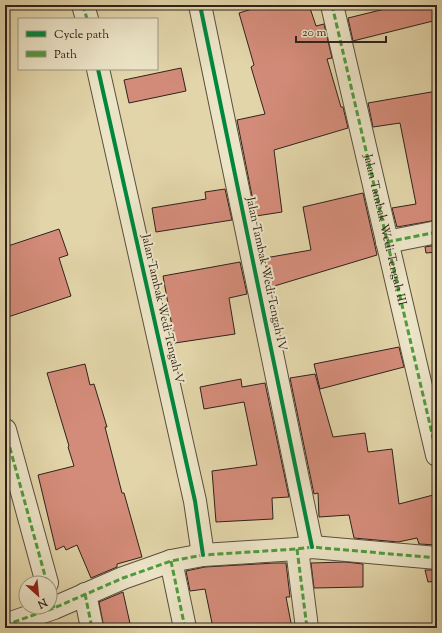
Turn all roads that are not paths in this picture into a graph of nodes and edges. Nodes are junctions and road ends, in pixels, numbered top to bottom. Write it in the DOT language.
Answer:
graph roads {
  1 [pos="83,5"];
  2 [pos="200,5"];
  3 [pos="332,5"];
  4 [pos="86,18"];
  5 [pos="98,70"];
  6 [pos="437,232"];
  7 [pos="387,242"];
  8 [pos="5,430"];
  9 [pos="437,454"];
  10 [pos="304,548"];
  11 [pos="203,555"];
  12 [pos="437,558"];
  13 [pos="171,562"];
  14 [pos="45,575"];
  15 [pos="84,594"];
  16 [pos="58,600"];
  17 [pos="25,615"];
  18 [pos="5,625"];
  19 [pos="92,628"];
  20 [pos="185,628"];
  21 [pos="307,628"];
  1 -- 4 [label="street"];
  2 -- 10 [label="street, Jalan Tambak Wedi Tengah IV"];
  3 -- 7 [label="street, Jalan Tambak Wedi Tengah III"];
  5 -- 11 [label="street, Jalan Tambak Wedi Tengah V"];
  6 -- 7 [label="street"];
  7 -- 9 [label="street, Jalan Tambak Wedi Tengah III"];
  8 -- 14 [label="street"];
  10 -- 11 [label="street"];
  10 -- 12 [label="street"];
  10 -- 21 [label="street, Jalan Tambak Wedi Tengah IV"];
  11 -- 13 [label="street"];
  13 -- 15 [label="street"];
  13 -- 20 [label="street"];
  15 -- 16 [label="street"];
  15 -- 19 [label="street"];
  17 -- 18 [label="street"];
}
